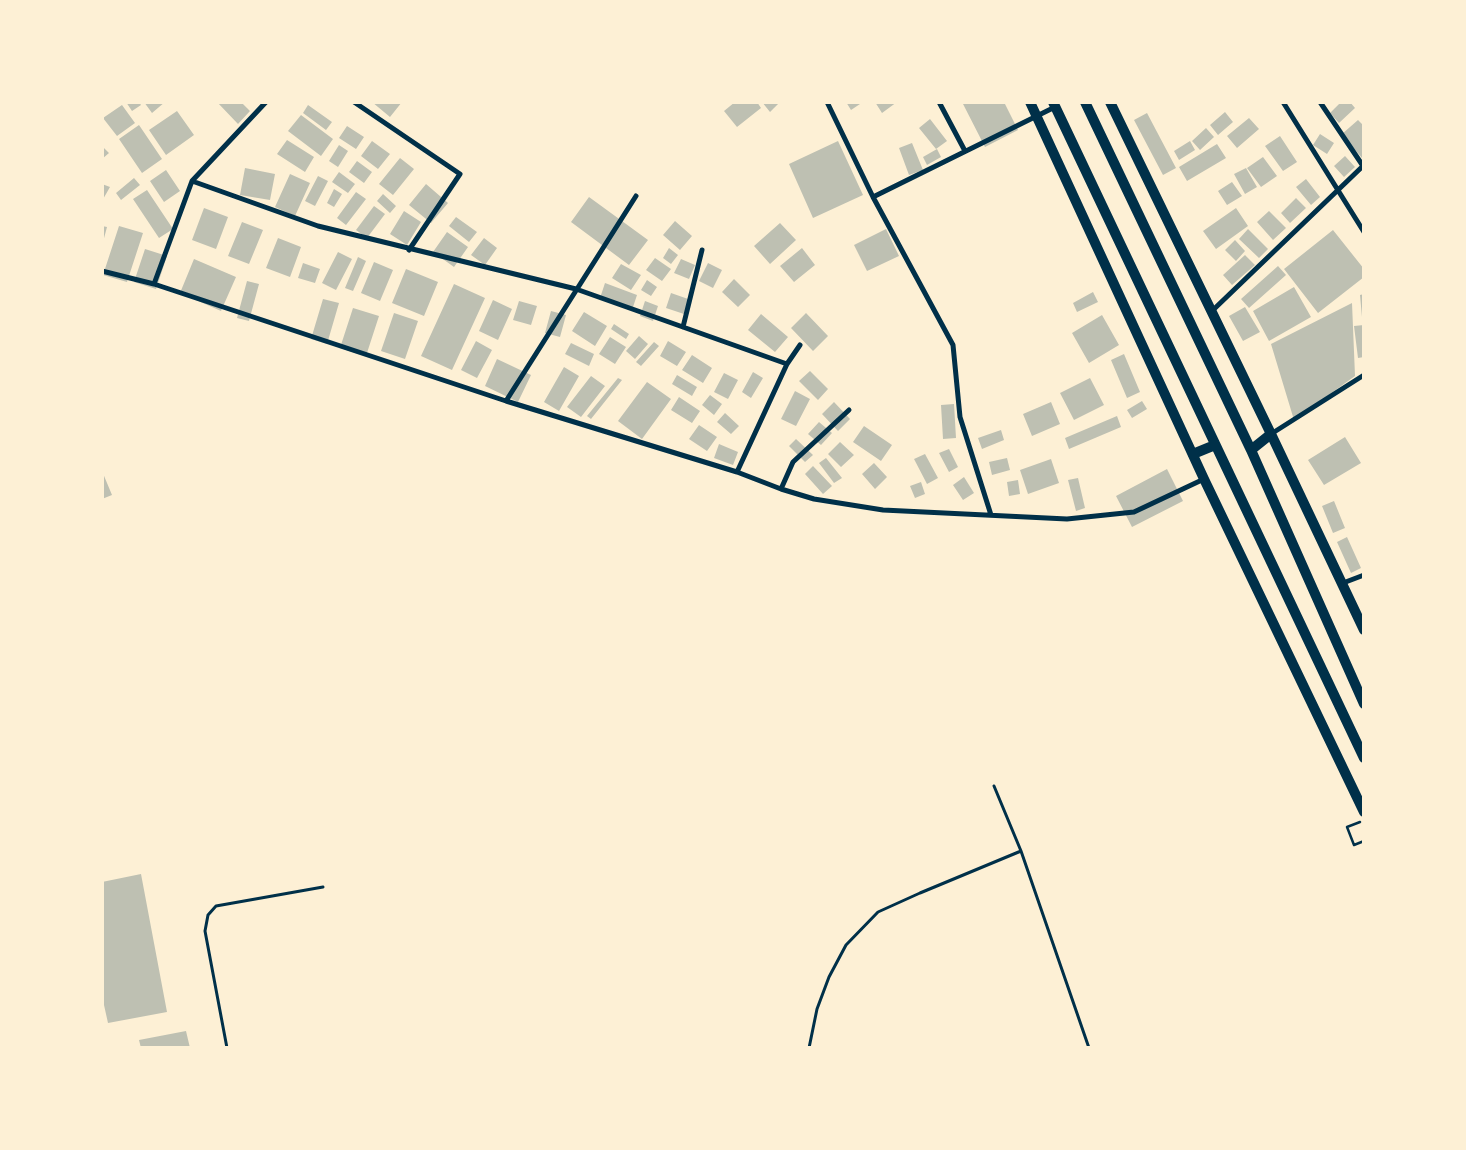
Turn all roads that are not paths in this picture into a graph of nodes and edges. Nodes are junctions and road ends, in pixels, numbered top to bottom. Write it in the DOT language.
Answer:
graph roads {
  1 [pos="266,102"];
  2 [pos="354,102"];
  3 [pos="827,102"];
  4 [pos="939,102"];
  5 [pos="1030,102"];
  6 [pos="1110,102"];
  7 [pos="1283,102"];
  8 [pos="1320,102"];
  9 [pos="1089,104"];
  10 [pos="1054,105"];
  11 [pos="1037,117"];
  12 [pos="965,151"];
  13 [pos="1363,165"];
  14 [pos="192,181"];
  15 [pos="1337,190"];
  16 [pos="636,196"];
  17 [pos="873,197"];
  18 [pos="1364,232"];
  19 [pos="409,250"];
  20 [pos="702,250"];
  21 [pos="102,271"];
  22 [pos="154,284"];
  23 [pos="576,289"];
  24 [pos="1212,311"];
  25 [pos="683,327"];
  26 [pos="800,345"];
  27 [pos="787,364"];
  28 [pos="1364,375"];
  29 [pos="506,401"];
  30 [pos="849,410"];
  31 [pos="1271,434"];
  32 [pos="1215,444"];
  33 [pos="1251,450"];
  34 [pos="1193,454"];
  35 [pos="737,472"];
  36 [pos="1204,479"];
  37 [pos="781,489"];
  38 [pos="991,515"];
  39 [pos="1364,575"];
  40 [pos="1343,583"];
  41 [pos="1364,630"];
  42 [pos="1364,704"];
  43 [pos="1364,758"];
  44 [pos="994,786"];
  45 [pos="1364,812"];
  46 [pos="1021,851"];
  47 [pos="323,887"];
  48 [pos="227,1048"];
  49 [pos="809,1048"];
  50 [pos="1089,1048"];
  1 -- 14 [label="street"];
  2 -- 19 [label="street"];
  3 -- 17 [label="street"];
  4 -- 12 [label="street"];
  5 -- 11 [label="main road"];
  6 -- 24 [label="main road"];
  7 -- 15 [label="street"];
  8 -- 13 [label="street"];
  9 -- 33 [label="main road"];
  10 -- 11 [label="street"];
  10 -- 32 [label="main road"];
  11 -- 12 [label="street"];
  11 -- 34 [label="main road"];
  12 -- 17 [label="street"];
  13 -- 15 [label="street"];
  14 -- 19 [label="street"];
  14 -- 22 [label="street"];
  15 -- 18 [label="street"];
  15 -- 24 [label="street"];
  16 -- 23 [label="street"];
  17 -- 38 [label="street"];
  19 -- 23 [label="street"];
  20 -- 25 [label="street"];
  21 -- 22 [label="street"];
  22 -- 29 [label="street"];
  23 -- 25 [label="street"];
  23 -- 29 [label="street"];
  24 -- 31 [label="main road"];
  25 -- 27 [label="street"];
  26 -- 27 [label="street"];
  27 -- 35 [label="street"];
  28 -- 31 [label="street"];
  29 -- 35 [label="street"];
  30 -- 37 [label="street"];
  31 -- 33 [label="main road"];
  31 -- 40 [label="main road"];
  32 -- 34 [label="main road"];
  32 -- 43 [label="main road"];
  33 -- 42 [label="main road"];
  34 -- 36 [label="main road"];
  35 -- 37 [label="street"];
  36 -- 38 [label="street"];
  36 -- 45 [label="main road"];
  37 -- 38 [label="street"];
  39 -- 40 [label="street"];
  40 -- 41 [label="main road"];
  44 -- 46 [label="lane"];
  46 -- 49 [label="lane"];
  46 -- 50 [label="lane"];
  47 -- 48 [label="lane"];
}
